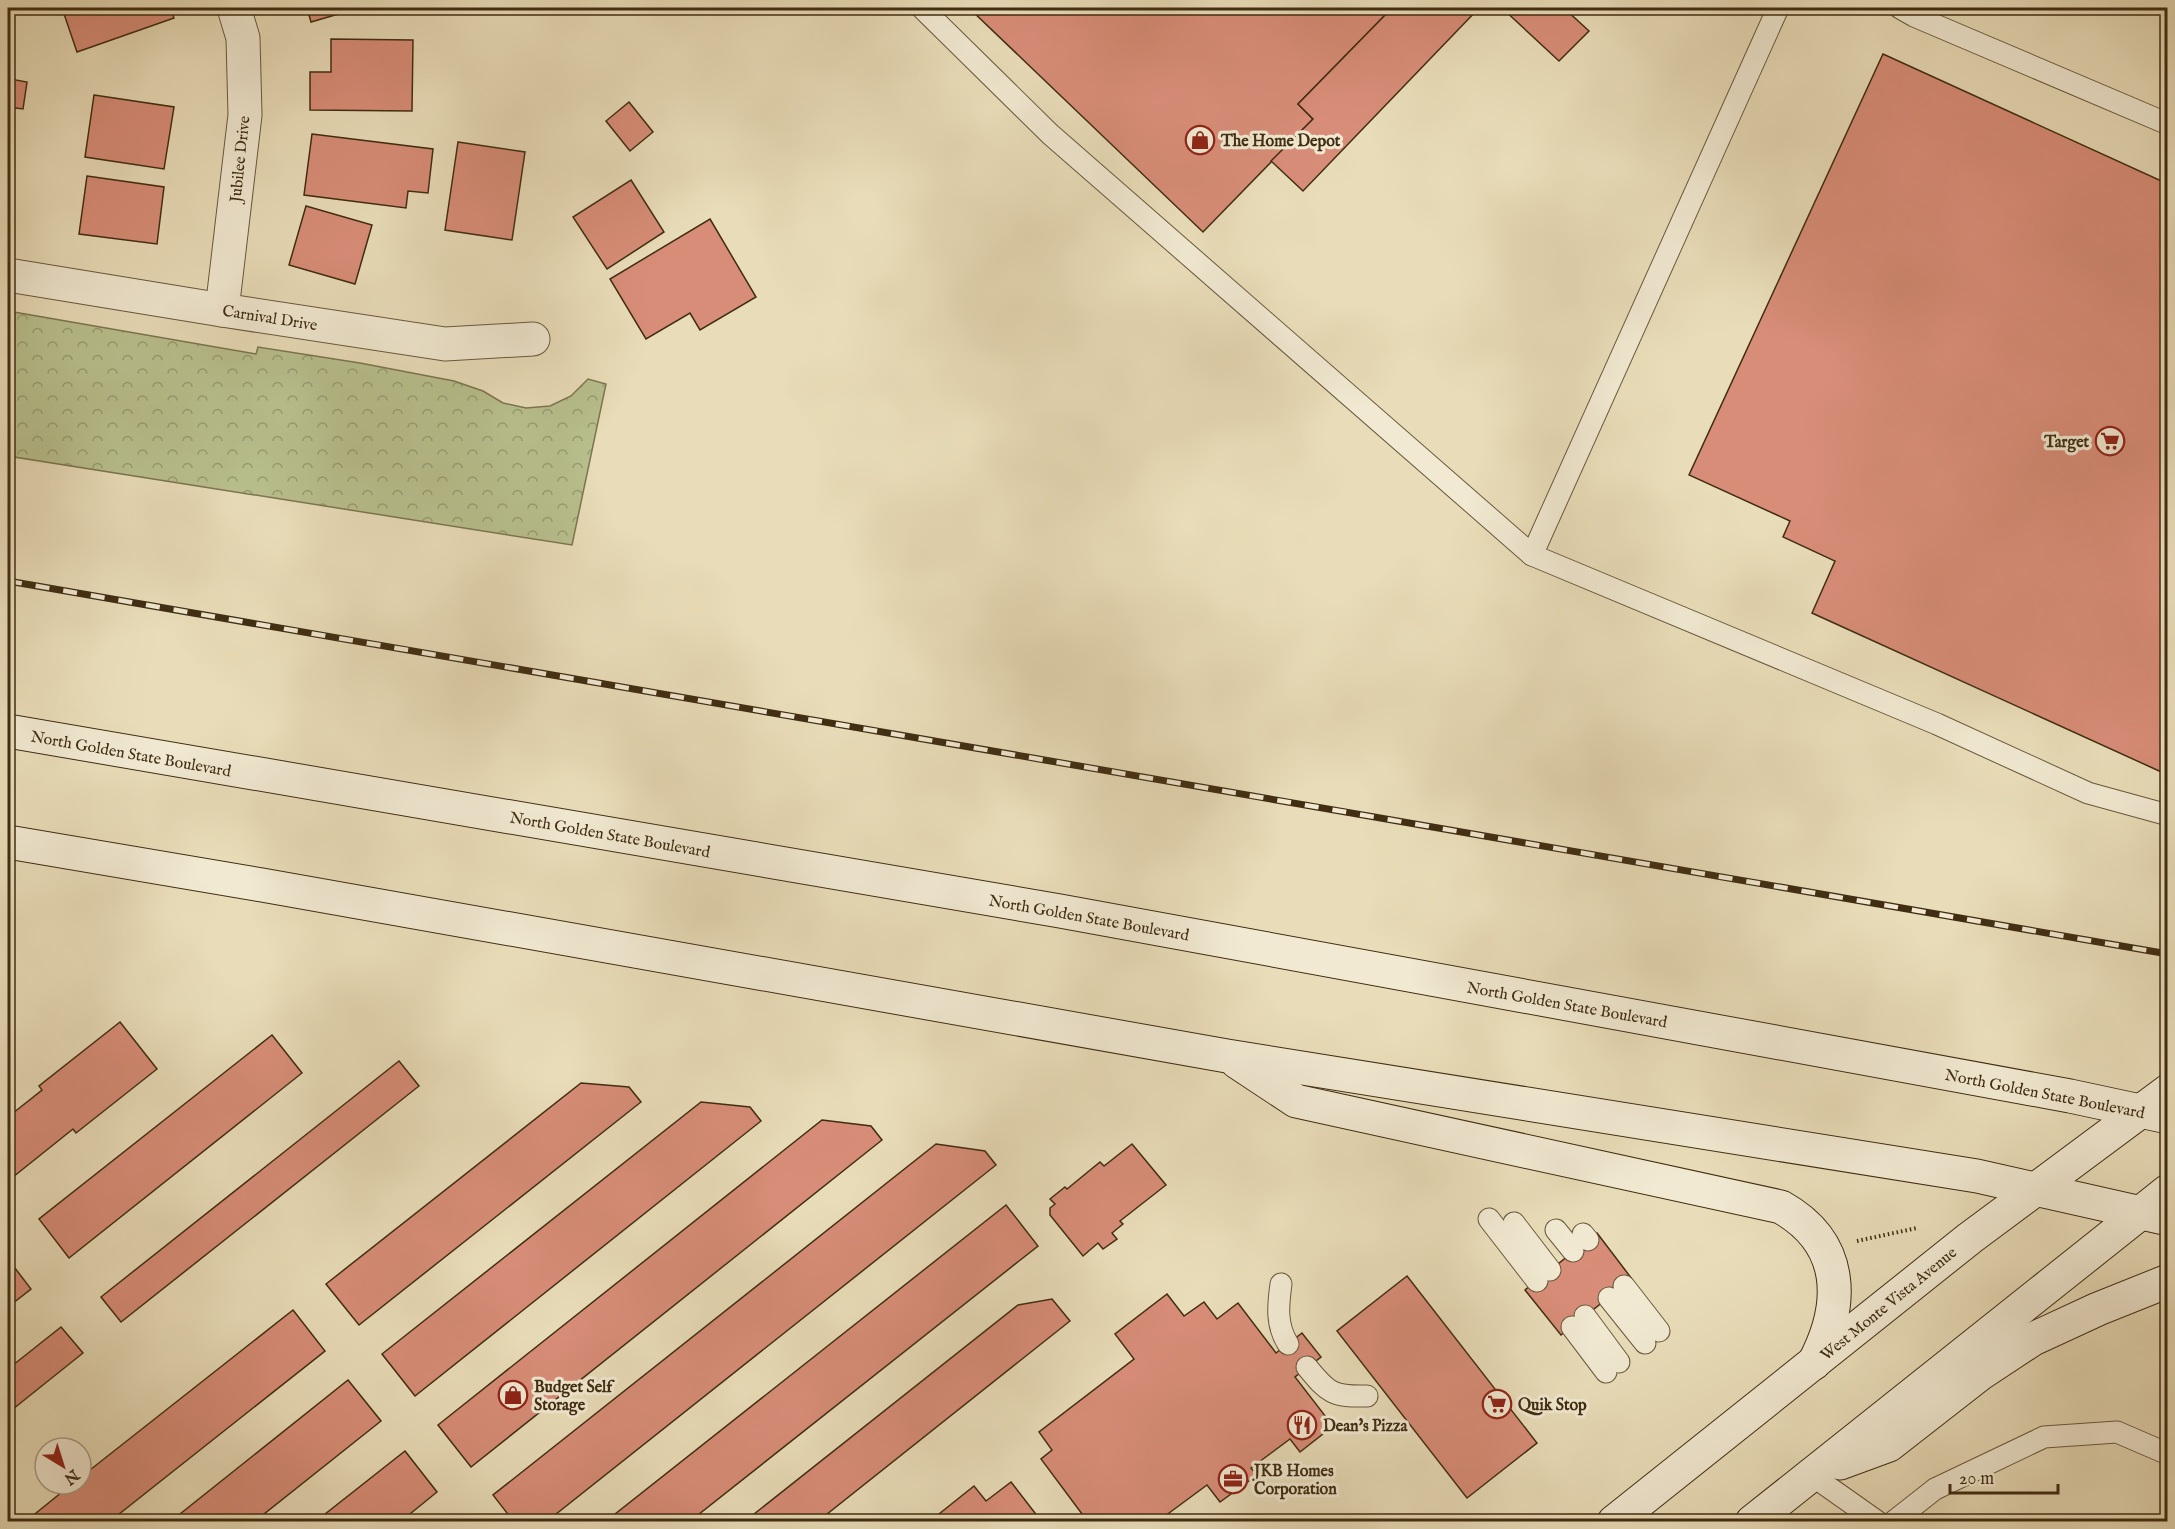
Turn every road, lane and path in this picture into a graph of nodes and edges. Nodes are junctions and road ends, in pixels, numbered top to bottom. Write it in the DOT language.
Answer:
graph roads {
  1 [pos="234,8"];
  2 [pos="922,8"];
  3 [pos="1778,8"];
  4 [pos="1900,8"];
  5 [pos="2168,124"];
  6 [pos="8,275"];
  7 [pos="222,310"];
  8 [pos="533,339"];
  9 [pos="1532,555"];
  10 [pos="8,731"];
  11 [pos="2168,816"];
  12 [pos="8,842"];
  13 [pos="1227,1056"];
  14 [pos="2168,1092"];
  15 [pos="2154,1114"];
  16 [pos="2036,1190"];
  17 [pos="2168,1191"];
  18 [pos="2153,1216"];
  19 [pos="1489,1219"];
  20 [pos="1514,1223"];
  21 [pos="1917,1228"];
  22 [pos="1556,1230"];
  23 [pos="1581,1242"];
  24 [pos="1852,1242"];
  25 [pos="2168,1281"];
  26 [pos="1281,1284"];
  27 [pos="1617,1292"];
  28 [pos="1579,1322"];
  29 [pos="1652,1337"];
  30 [pos="1288,1344"];
  31 [pos="1814,1363"];
  32 [pos="1307,1367"];
  33 [pos="1613,1367"];
  34 [pos="1367,1396"];
  35 [pos="2168,1454"];
  36 [pos="1810,1474"];
  37 [pos="1614,1521"];
  38 [pos="1752,1521"];
  39 [pos="1878,1521"];
  40 [pos="1893,1521"];
  1 -- 7 [label="main road, Jubilee Drive"];
  2 -- 9 [label="lane"];
  3 -- 9 [label="lane"];
  4 -- 5 [label="lane"];
  6 -- 7 [label="main road, Carnival Drive"];
  7 -- 8 [label="main road, Carnival Drive"];
  9 -- 11 [label="lane"];
  10 -- 15 [label="main road, North Golden State Boulevard"];
  12 -- 13 [label="main road"];
  13 -- 16 [label="main road"];
  13 -- 31 [label="main road"];
  14 -- 15 [label="main road, West Monte Vista Avenue"];
  15 -- 16 [label="main road, West Monte Vista Avenue"];
  16 -- 18 [label="main road"];
  16 -- 31 [label="main road, West Monte Vista Avenue"];
  17 -- 18 [label="main road"];
  18 -- 36 [label="main road"];
  19 -- 20 [label="lane"];
  21 -- 24 [label="path"];
  22 -- 23 [label="lane"];
  25 -- 36 [label="main road"];
  26 -- 30 [label="lane"];
  27 -- 29 [label="lane"];
  28 -- 33 [label="lane"];
  31 -- 37 [label="main road, West Monte Vista Avenue"];
  32 -- 34 [label="lane"];
  35 -- 40 [label="lane"];
  36 -- 38 [label="main road"];
  36 -- 39 [label="lane"];
}
